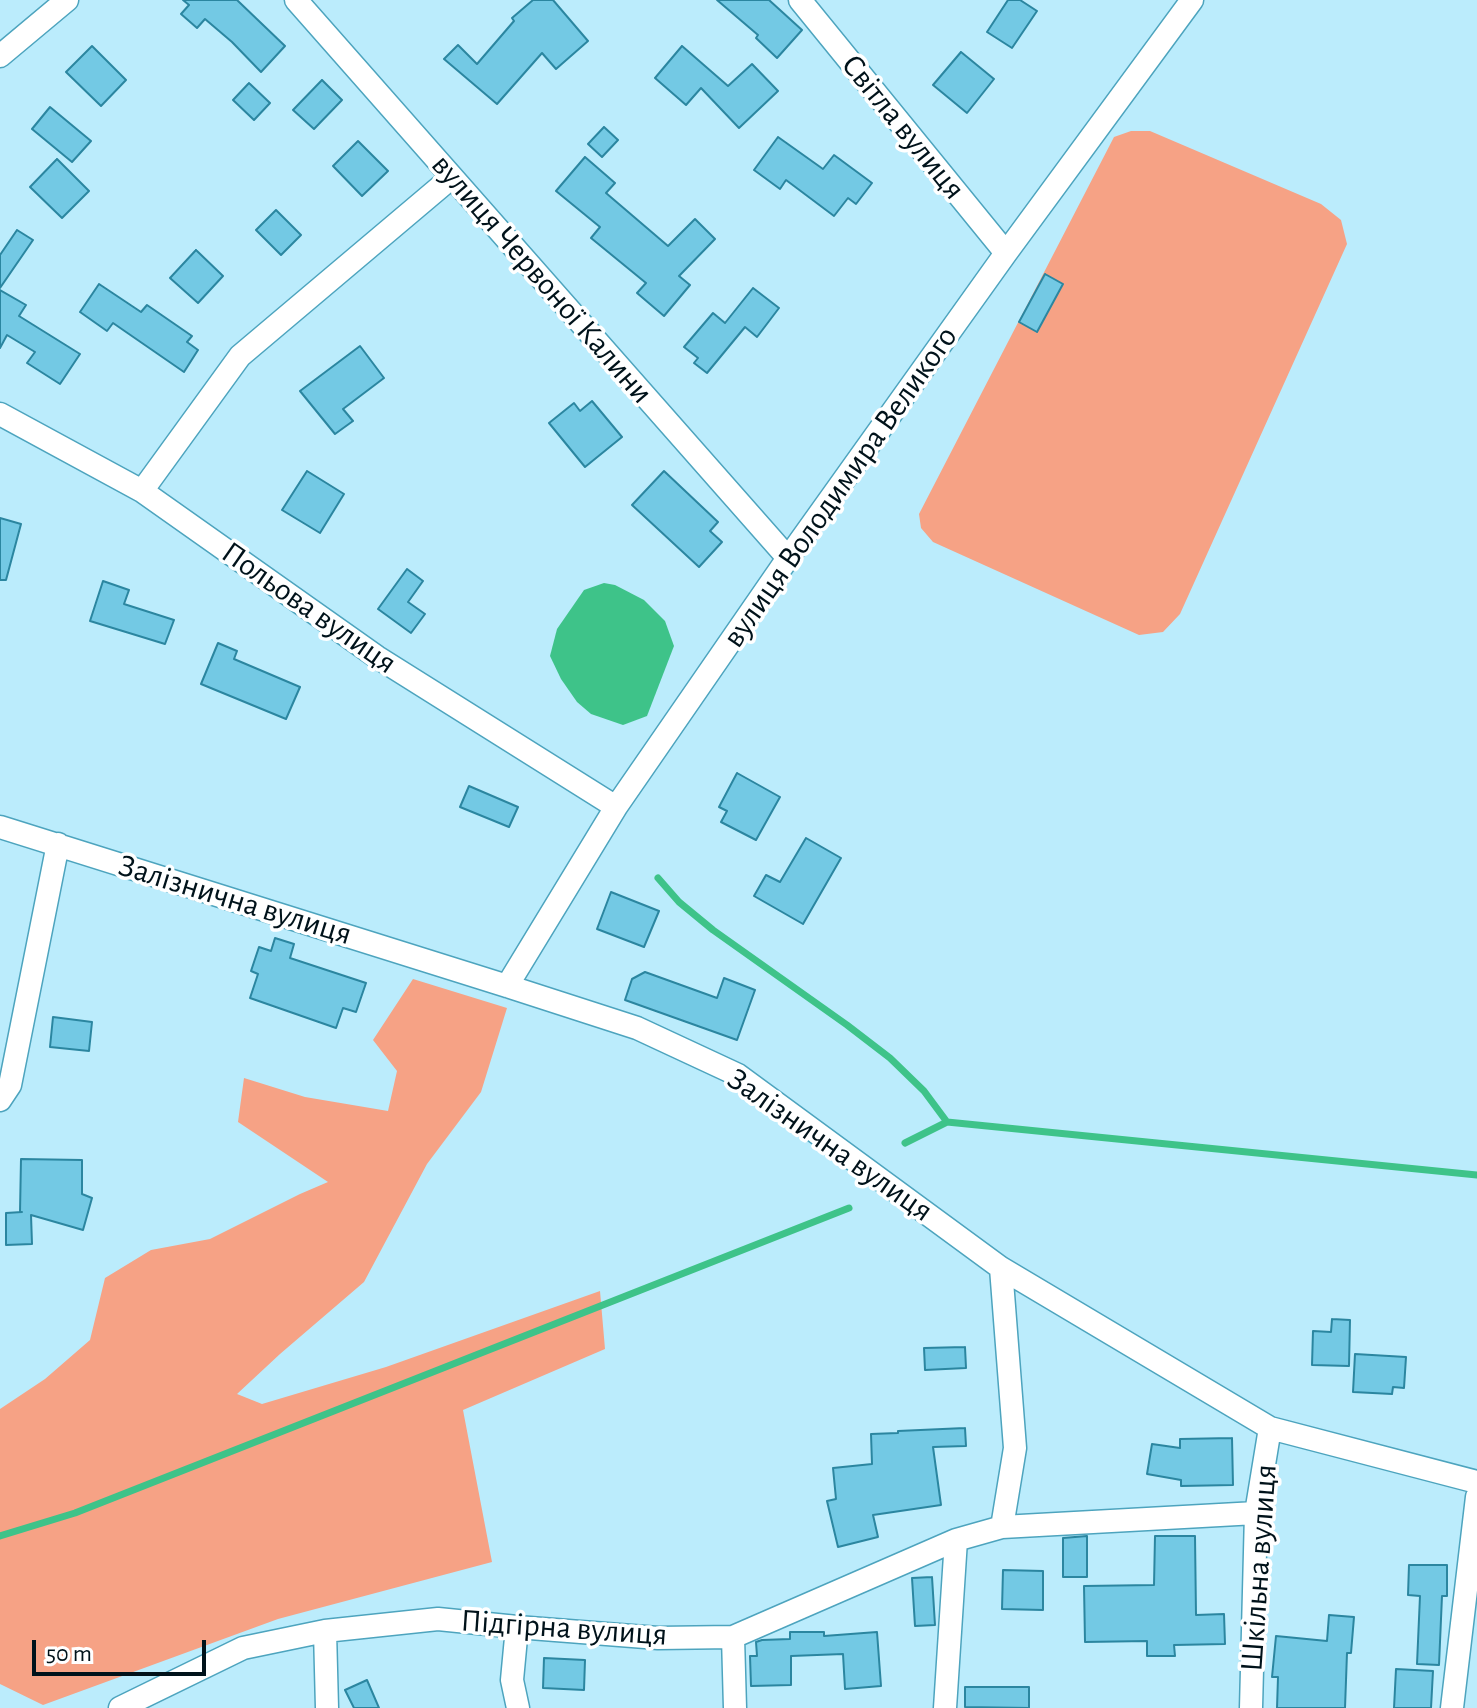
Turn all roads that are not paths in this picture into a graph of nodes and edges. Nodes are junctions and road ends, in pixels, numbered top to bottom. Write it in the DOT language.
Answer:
graph roads {
  1 [pos="67,0"];
  2 [pos="296,0"];
  3 [pos="800,0"];
  4 [pos="1192,0"];
  5 [pos="0,56"];
  6 [pos="452,177"];
  7 [pos="1006,253"];
  8 [pos="0,414"];
  9 [pos="142,491"];
  10 [pos="788,558"];
  11 [pos="616,807"];
  12 [pos="0,827"];
  13 [pos="58,844"];
  14 [pos="507,986"];
  15 [pos="0,1100"];
  16 [pos="1001,1268"];
  17 [pos="1270,1428"];
  18 [pos="1477,1482"];
  19 [pos="1477,1497"];
  20 [pos="1256,1513"];
  21 [pos="1002,1527"];
  22 [pos="956,1540"];
  23 [pos="517,1627"];
  24 [pos="325,1631"];
  25 [pos="733,1637"];
  26 [pos="120,1708"];
  27 [pos="327,1708"];
  28 [pos="518,1708"];
  29 [pos="735,1708"];
  30 [pos="945,1708"];
  31 [pos="1251,1708"];
  32 [pos="1452,1708"];
  1 -- 5 [label="street"];
  2 -- 6 [label="street, вулиця Червоної Калини"];
  3 -- 7 [label="street, Світла вулиця"];
  4 -- 7 [label="street, вулиця Володимира Великого"];
  6 -- 9 [label="street"];
  6 -- 10 [label="street, вулиця Червоної Калини"];
  7 -- 10 [label="street, вулиця Володимира Великого"];
  8 -- 9 [label="street, Польова вулиця"];
  9 -- 11 [label="street, Польова вулиця"];
  10 -- 11 [label="street, вулиця Володимира Великого"];
  11 -- 14 [label="street, вулиця Володимира Великого"];
  12 -- 13 [label="street, Залізнична вулиця"];
  13 -- 14 [label="street, Залізнична вулиця"];
  13 -- 15 [label="street"];
  14 -- 16 [label="street, Залізнична вулиця"];
  16 -- 17 [label="street, Залізнична вулиця"];
  16 -- 21 [label="street"];
  17 -- 18 [label="street, Залізнична вулиця"];
  17 -- 20 [label="street, Шкільна вулиця"];
  19 -- 32 [label="street"];
  20 -- 21 [label="street, Підгірна вулиця"];
  20 -- 31 [label="street, Шкільна вулиця"];
  21 -- 22 [label="street, Підгірна вулиця"];
  22 -- 25 [label="street, Підгірна вулиця"];
  22 -- 30 [label="street"];
  23 -- 24 [label="street, Підгірна вулиця"];
  23 -- 25 [label="street, Підгірна вулиця"];
  23 -- 28 [label="street"];
  24 -- 26 [label="street, Підгірна вулиця"];
  24 -- 27 [label="street"];
  25 -- 29 [label="street"];
}
